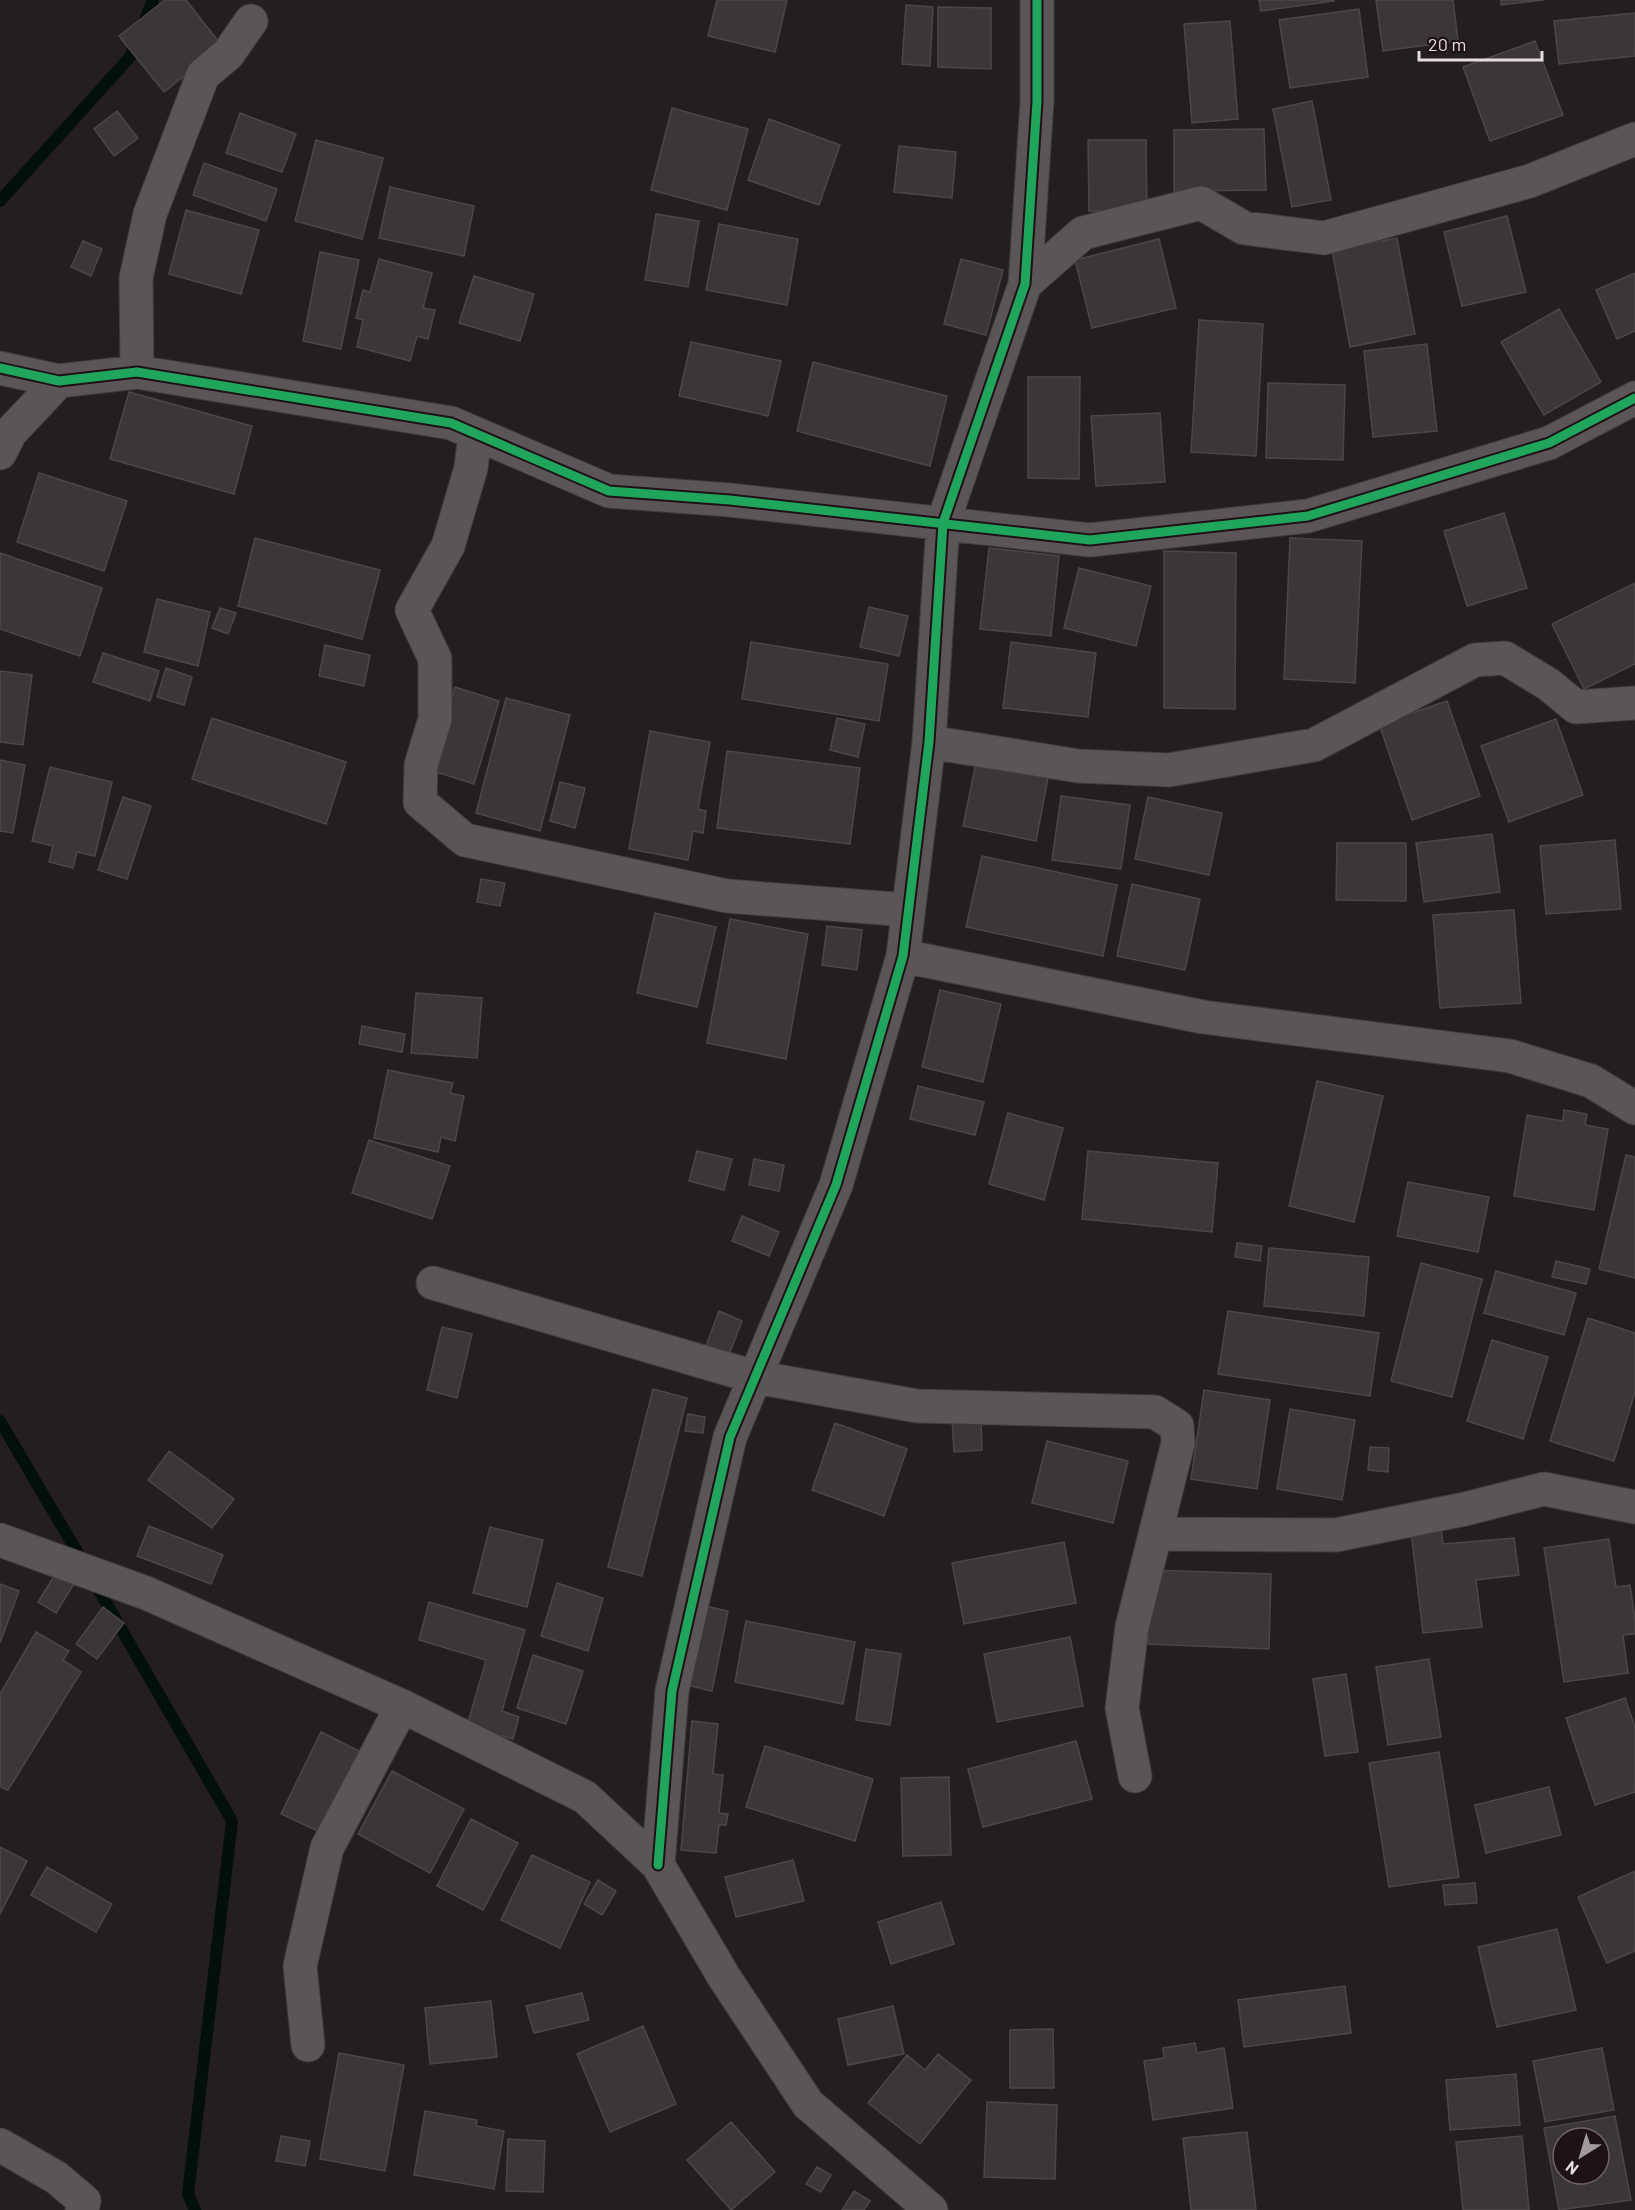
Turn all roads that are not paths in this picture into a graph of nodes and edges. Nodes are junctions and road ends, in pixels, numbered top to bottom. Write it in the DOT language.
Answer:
graph roads {
  1 [pos="1036,0"];
  2 [pos="251,21"];
  3 [pos="1635,139"];
  4 [pos="1025,284"];
  5 [pos="0,368"];
  6 [pos="137,372"];
  7 [pos="59,381"];
  8 [pos="1635,398"];
  9 [pos="475,434"];
  10 [pos="0,453"];
  11 [pos="943,523"];
  12 [pos="1635,703"];
  13 [pos="929,742"];
  14 [pos="908,910"];
  15 [pos="903,956"];
  16 [pos="1635,1108"];
  17 [pos="433,1283"];
  18 [pos="755,1377"];
  19 [pos="1635,1507"];
  20 [pos="1156,1534"];
  21 [pos="0,1540"];
  22 [pos="402,1706"];
  23 [pos="1135,1776"];
  24 [pos="658,1865"];
  25 [pos="308,2045"];
  26 [pos="0,2145"];
  27 [pos="82,2210"];
  28 [pos="931,2210"];
  1 -- 4 [label="street"];
  2 -- 6 [label="street"];
  3 -- 4 [label="street"];
  4 -- 11 [label="street"];
  5 -- 7 [label="street"];
  6 -- 7 [label="street"];
  6 -- 9 [label="street"];
  7 -- 10 [label="street"];
  8 -- 11 [label="street"];
  9 -- 11 [label="street"];
  9 -- 14 [label="street"];
  11 -- 13 [label="street"];
  12 -- 13 [label="street"];
  13 -- 14 [label="street"];
  14 -- 15 [label="street"];
  15 -- 16 [label="street"];
  15 -- 18 [label="street"];
  17 -- 18 [label="street"];
  18 -- 20 [label="street"];
  18 -- 24 [label="street"];
  19 -- 20 [label="street"];
  20 -- 23 [label="street"];
  21 -- 22 [label="street"];
  22 -- 24 [label="street"];
  22 -- 25 [label="street"];
  24 -- 28 [label="street"];
  26 -- 27 [label="street"];
}
